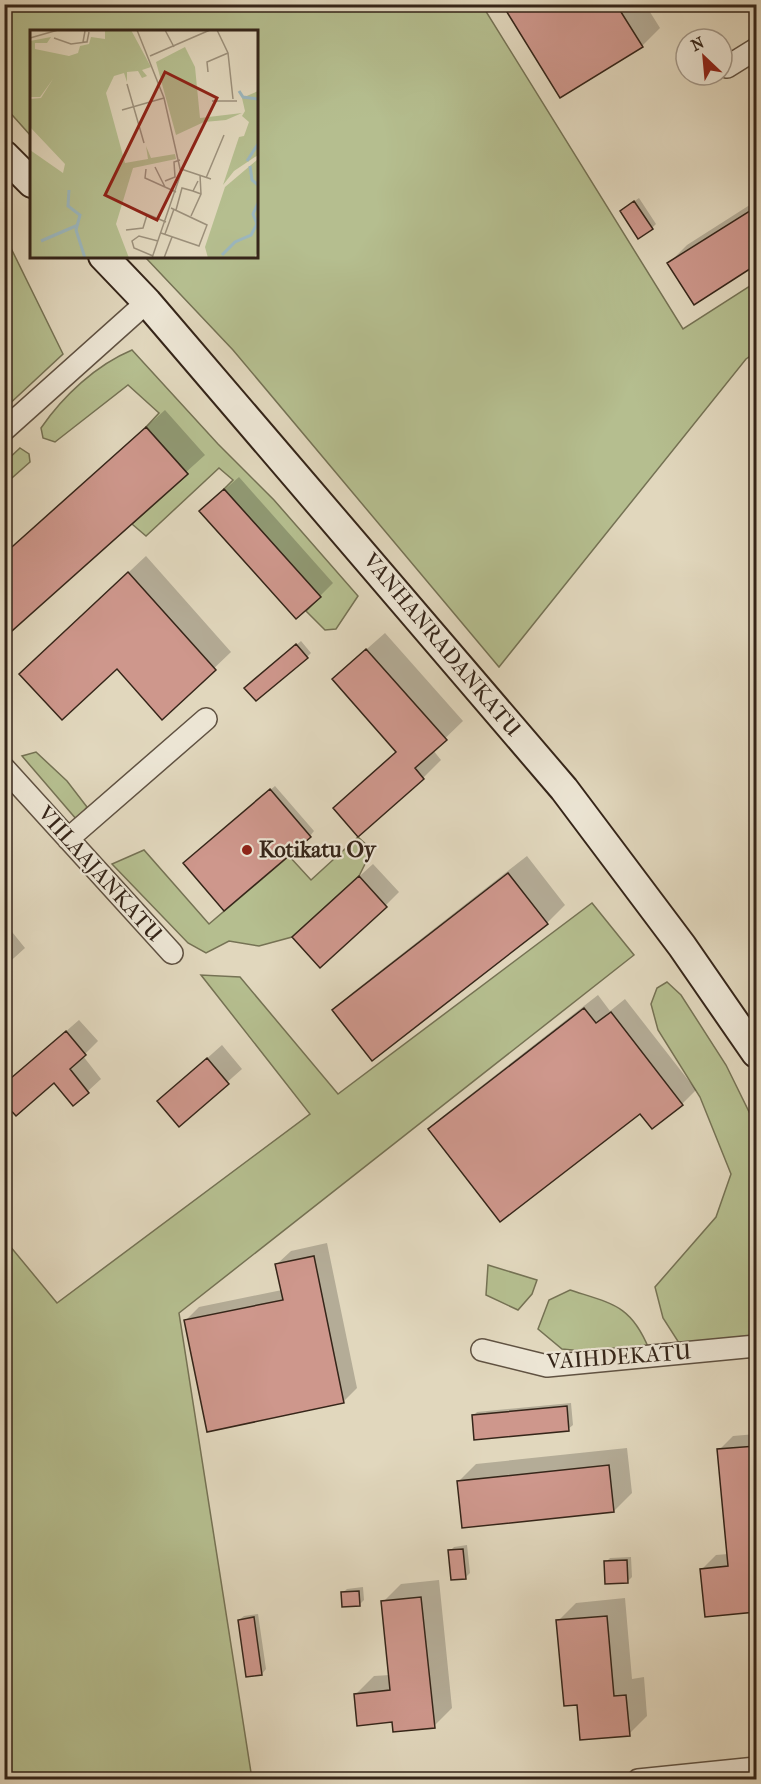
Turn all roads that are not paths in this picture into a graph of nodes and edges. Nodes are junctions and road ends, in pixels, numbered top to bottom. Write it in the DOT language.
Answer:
graph roads {
  1 [pos="756,49"];
  2 [pos="734,63"];
  3 [pos="4,155"];
  4 [pos="30,181"];
  5 [pos="105,258"];
  6 [pos="147,302"];
  7 [pos="4,430"];
  8 [pos="206,719"];
  9 [pos="4,768"];
  10 [pos="68,839"];
  11 [pos="172,953"];
  12 [pos="755,1047"];
  13 [pos="756,1346"];
  14 [pos="482,1350"];
  15 [pos="756,1768"];
  16 [pos="638,1779"];
  1 -- 2 [label="street"];
  3 -- 4 [label="street"];
  5 -- 6 [label="street, VANHANRADANKATU"];
  6 -- 7 [label="street"];
  6 -- 12 [label="street, VANHANRADANKATU"];
  8 -- 10 [label="street"];
  9 -- 10 [label="street, VIILAAJANKATU"];
  10 -- 11 [label="street, VIILAAJANKATU"];
  13 -- 14 [label="street, VAIHDEKATU"];
  15 -- 16 [label="street"];
}
